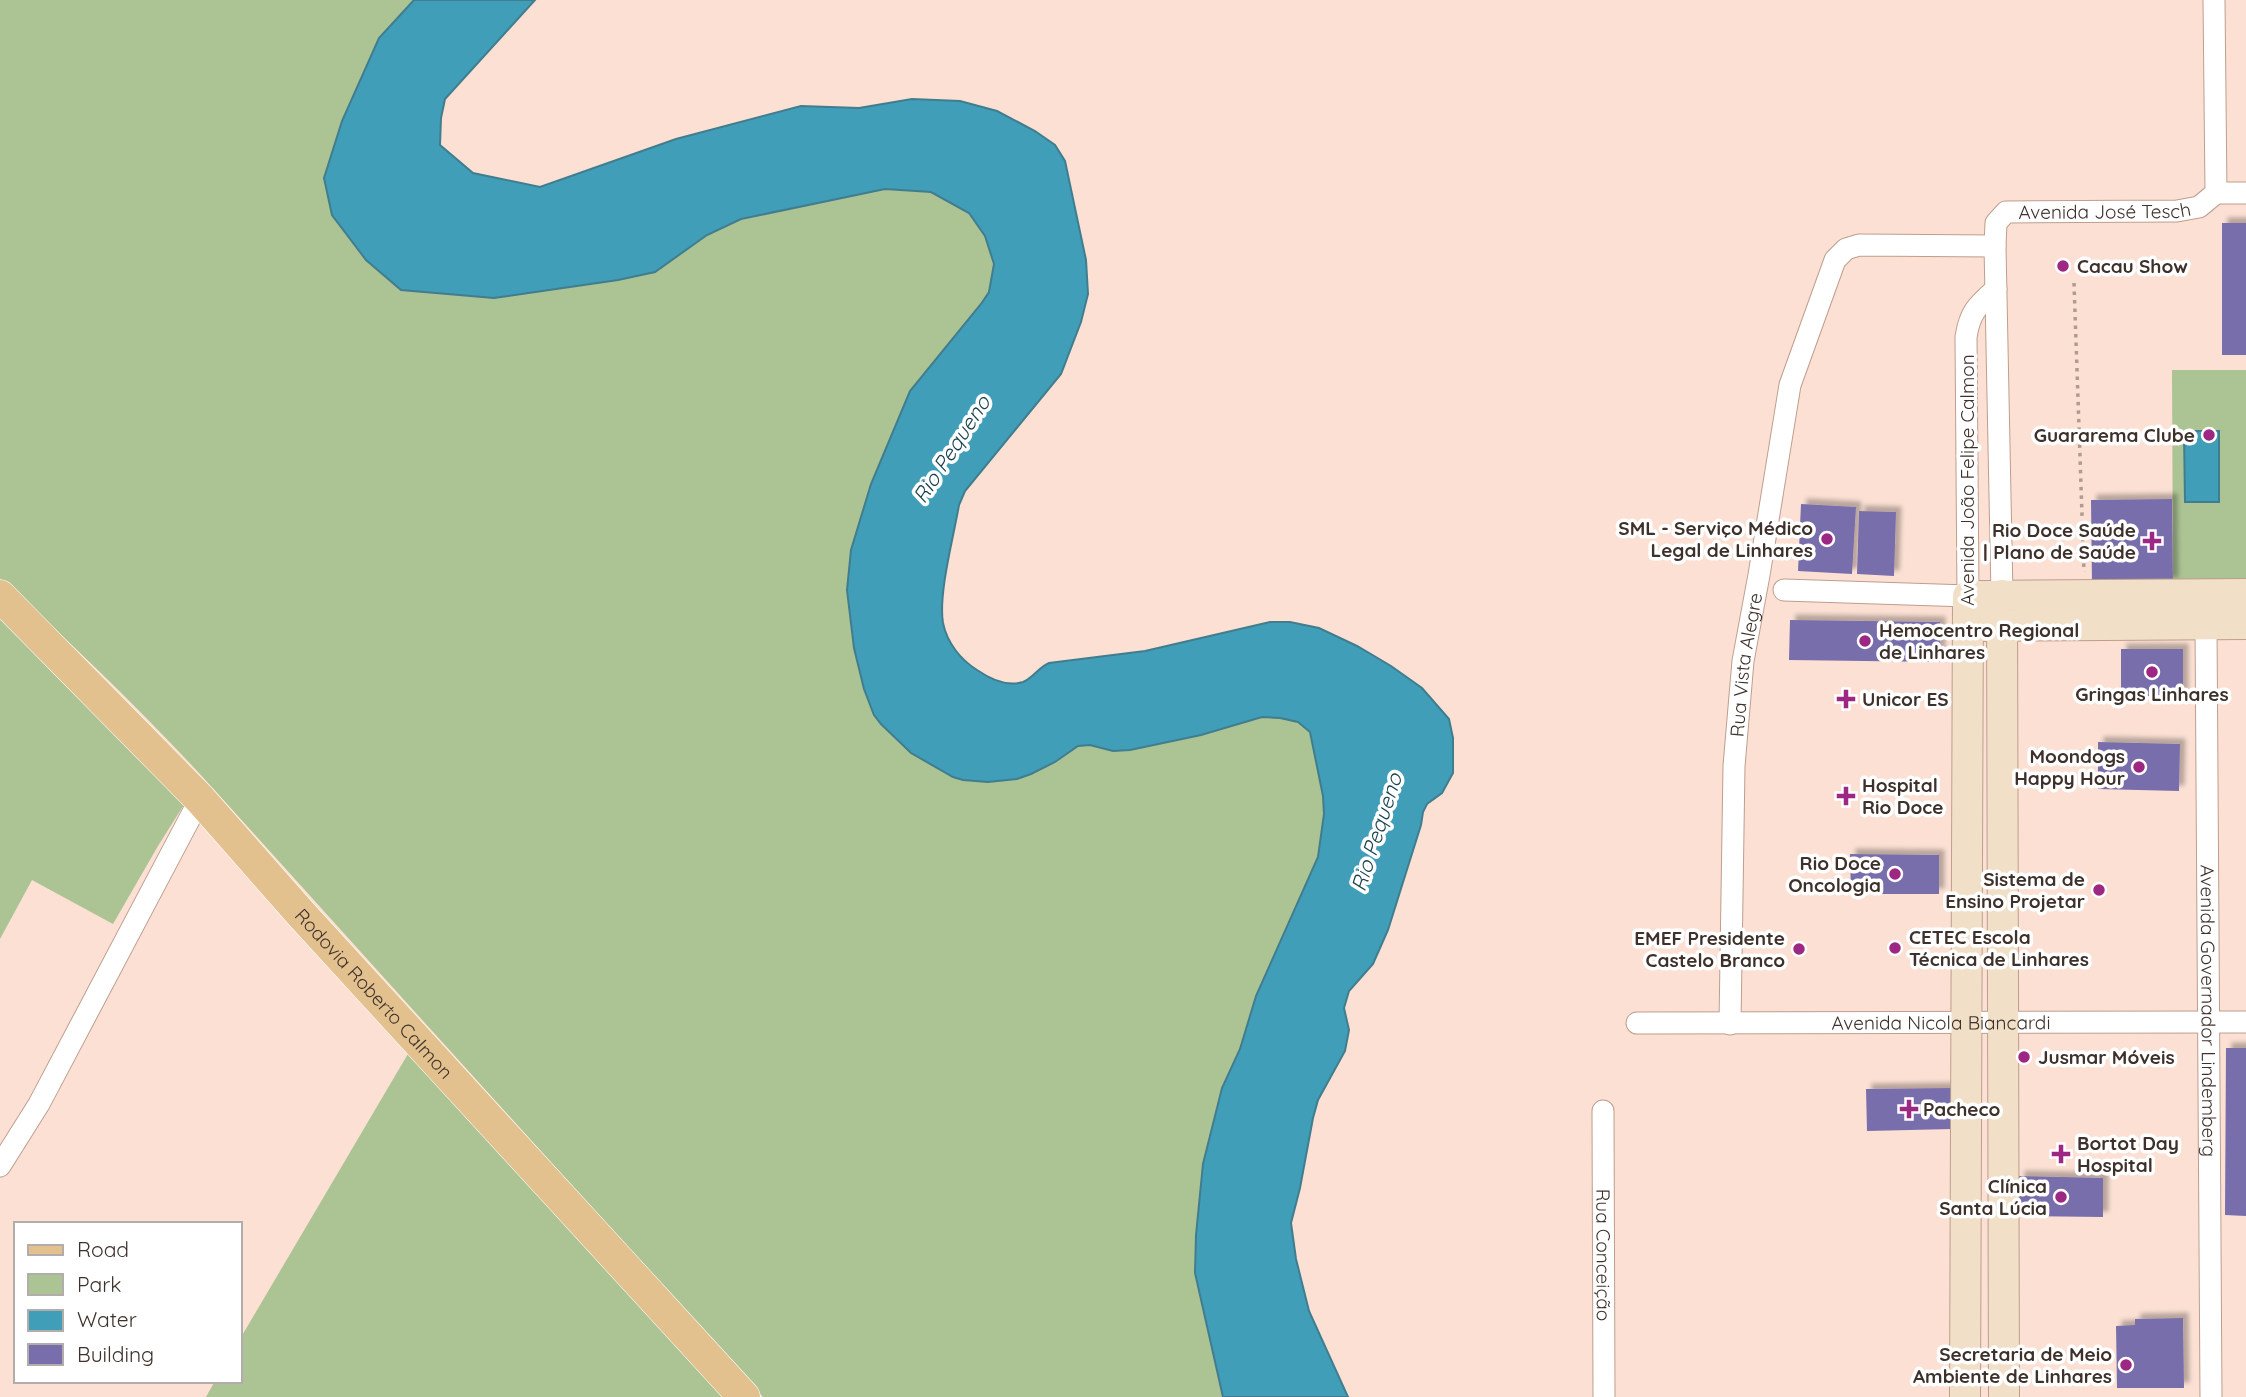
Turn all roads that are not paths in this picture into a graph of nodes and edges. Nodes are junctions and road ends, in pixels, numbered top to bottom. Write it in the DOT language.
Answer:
graph roads {
  1 [pos="2214,0"];
  2 [pos="2217,193"];
  3 [pos="2246,193"];
  4 [pos="1994,246"];
  5 [pos="1996,289"];
  6 [pos="1784,590"];
  7 [pos="2179,594"];
  8 [pos="2246,594"];
  9 [pos="2002,595"];
  10 [pos="0,596"];
  11 [pos="1968,596"];
  12 [pos="2206,624"];
  13 [pos="2246,624"];
  14 [pos="2002,625"];
  15 [pos="1968,626"];
  16 [pos="200,799"];
  17 [pos="2208,1022"];
  18 [pos="2246,1022"];
  19 [pos="1637,1023"];
  20 [pos="1967,1023"];
  21 [pos="2003,1023"];
  22 [pos="1730,1024"];
  23 [pos="1603,1111"];
  24 [pos="0,1166"];
  25 [pos="744,1397"];
  26 [pos="1604,1397"];
  27 [pos="1965,1397"];
  28 [pos="2004,1397"];
  29 [pos="2211,1397"];
  1 -- 2 [label="street"];
  2 -- 3 [label="street, Avenida José Tesch"];
  2 -- 4 [label="street, Avenida José Tesch"];
  4 -- 5 [label="street, Avenida João Felipe Calmon"];
  4 -- 22 [label="street, Rua Vista Alegre"];
  5 -- 9 [label="street, Avenida João Felipe Calmon"];
  5 -- 11 [label="street, Avenida João Felipe Calmon"];
  6 -- 11 [label="street"];
  7 -- 8 [label="main road"];
  7 -- 9 [label="main road"];
  7 -- 12 [label="main road"];
  9 -- 11 [label="main road"];
  9 -- 14 [label="main road, Avenida João Felipe Calmon"];
  10 -- 16 [label="main road, Rodovia Roberto Calmon"];
  11 -- 15 [label="main road, Avenida João Felipe Calmon"];
  12 -- 13 [label="main road"];
  12 -- 14 [label="main road"];
  12 -- 17 [label="street, Avenida Governador Lindemberg"];
  14 -- 15 [label="main road"];
  14 -- 21 [label="main road, Avenida João Felipe Calmon"];
  15 -- 20 [label="main road, Avenida João Felipe Calmon"];
  16 -- 24 [label="street"];
  16 -- 25 [label="main road, Rodovia Roberto Calmon"];
  17 -- 18 [label="street, Avenida Nicola Biancardi"];
  17 -- 21 [label="street, Avenida Nicola Biancardi"];
  17 -- 29 [label="street, Avenida Governador Lindemberg"];
  19 -- 22 [label="street, Avenida Nicola Biancardi"];
  20 -- 21 [label="street, Avenida Nicola Biancardi"];
  20 -- 22 [label="street, Avenida Nicola Biancardi"];
  20 -- 27 [label="main road, Avenida João Felipe Calmon"];
  21 -- 28 [label="main road, Avenida João Felipe Calmon"];
  23 -- 26 [label="street, Rua Conceição"];
}
